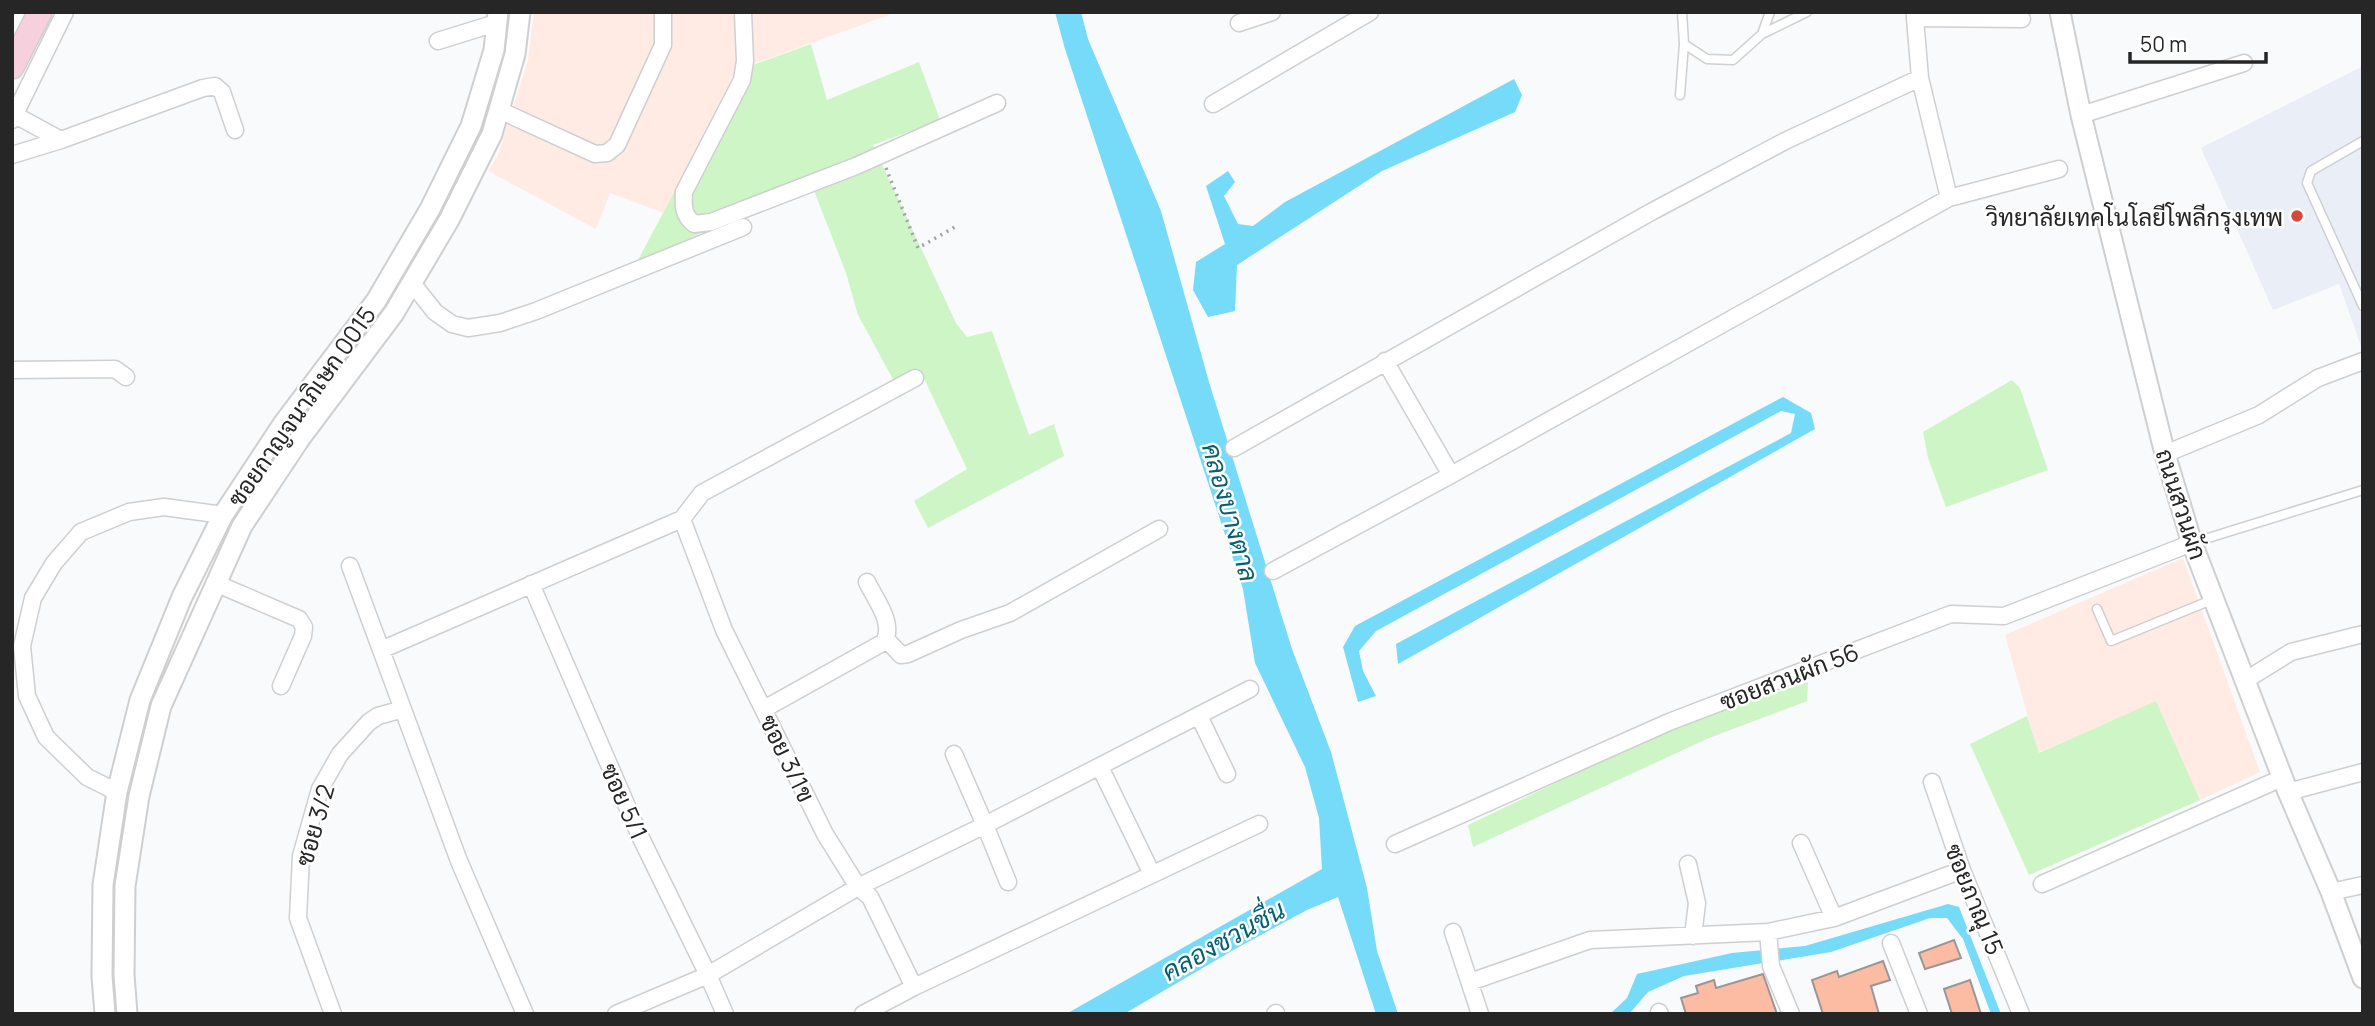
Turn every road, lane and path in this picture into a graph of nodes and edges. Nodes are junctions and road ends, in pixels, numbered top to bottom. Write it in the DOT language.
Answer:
graph roads {
  1 [pos="40,12"];
  2 [pos="65,12"];
  3 [pos="520,12"];
  4 [pos="663,12"];
  5 [pos="743,12"];
  6 [pos="1272,12"];
  7 [pos="1370,12"];
  8 [pos="1682,12"];
  9 [pos="1770,12"];
  10 [pos="1807,12"];
  11 [pos="2060,12"];
  12 [pos="1915,15"];
  13 [pos="497,18"];
  14 [pos="2022,19"];
  15 [pos="1239,23"];
  16 [pos="1762,34"];
  17 [pos="438,41"];
  18 [pos="1684,44"];
  19 [pos="2244,63"];
  20 [pos="12,67"];
  21 [pos="1920,78"];
  22 [pos="1680,95"];
  23 [pos="997,103"];
  24 [pos="478,104"];
  25 [pos="1213,104"];
  26 [pos="499,110"];
  27 [pos="2081,116"];
  28 [pos="14,118"];
  29 [pos="235,130"];
  30 [pos="61,140"];
  31 [pos="2363,141"];
  32 [pos="460,148"];
  33 [pos="12,155"];
  34 [pos="480,158"];
  35 [pos="883,160"];
  36 [pos="2059,169"];
  37 [pos="1949,198"];
  38 [pos="743,227"];
  39 [pos="955,227"];
  40 [pos="412,283"];
  41 [pos="2363,306"];
  42 [pos="1385,361"];
  43 [pos="2363,361"];
  44 [pos="12,370"];
  45 [pos="126,377"];
  46 [pos="915,378"];
  47 [pos="283,424"];
  48 [pos="301,437"];
  49 [pos="1234,448"];
  50 [pos="2165,454"];
  51 [pos="1451,475"];
  52 [pos="2363,490"];
  53 [pos="223,515"];
  54 [pos="682,519"];
  55 [pos="242,526"];
  56 [pos="1159,529"];
  57 [pos="2192,543"];
  58 [pos="350,566"];
  59 [pos="1273,570"];
  60 [pos="867,582"];
  61 [pos="215,583"];
  62 [pos="531,584"];
  63 [pos="2214,599"];
  64 [pos="2098,609"];
  65 [pos="2363,634"];
  66 [pos="886,639"];
  67 [pos="381,650"];
  68 [pos="2246,680"];
  69 [pos="281,686"];
  70 [pos="1250,689"];
  71 [pos="403,709"];
  72 [pos="764,709"];
  73 [pos="1199,716"];
  74 [pos="954,754"];
  75 [pos="1100,767"];
  76 [pos="2363,772"];
  77 [pos="1227,774"];
  78 [pos="1932,782"];
  79 [pos="2285,785"];
  80 [pos="117,792"];
  81 [pos="139,796"];
  82 [pos="1259,824"];
  83 [pos="985,825"];
  84 [pos="1801,843"];
  85 [pos="1395,844"];
  86 [pos="1688,864"];
  87 [pos="1962,870"];
  88 [pos="1152,874"];
  89 [pos="1007,882"];
  90 [pos="2042,884"];
  91 [pos="2363,885"];
  92 [pos="858,887"];
  93 [pos="2331,892"];
  94 [pos="1834,918"];
  95 [pos="1453,933"];
  96 [pos="1693,936"];
  97 [pos="1768,939"];
  98 [pos="1891,943"];
  99 [pos="708,975"];
  100 [pos="2363,978"];
  101 [pos="1470,982"];
  102 [pos="915,987"];
  103 [pos="105,1014"];
  104 [pos="127,1014"];
  105 [pos="333,1014"];
  106 [pos="525,1014"];
  107 [pos="616,1014"];
  108 [pos="724,1014"];
  109 [pos="863,1014"];
  110 [pos="1480,1014"];
  111 [pos="1791,1014"];
  112 [pos="1919,1014"];
  113 [pos="2021,1014"];
  1 -- 20 [label="main road"];
  2 -- 28 [label="street"];
  3 -- 26 [label="street, ซอยกาญจนาภิเษก 0015"];
  4 -- 26 [label="street"];
  5 -- 23 [label="street"];
  6 -- 15 [label="street"];
  7 -- 25 [label="street"];
  8 -- 18 [label="lane"];
  9 -- 16 [label="lane"];
  10 -- 16 [label="lane"];
  11 -- 27 [label="street, ถนนสวนผัก"];
  12 -- 14 [label="street"];
  12 -- 21 [label="street"];
  13 -- 17 [label="street"];
  13 -- 24 [label="street, ซอยกาญจนาภิเษก 0015"];
  16 -- 18 [label="lane"];
  18 -- 22 [label="lane"];
  19 -- 27 [label="street"];
  21 -- 37 [label="street"];
  21 -- 42 [label="street"];
  24 -- 26 [label="street"];
  24 -- 32 [label="street, ซอยกาญจนาภิเษก 0015"];
  26 -- 34 [label="street, ซอยกาญจนาภิเษก 0015"];
  27 -- 50 [label="street, ถนนสวนผัก"];
  28 -- 30 [label="street"];
  29 -- 30 [label="street"];
  30 -- 33 [label="street"];
  31 -- 41 [label="lane"];
  32 -- 34 [label="street"];
  32 -- 47 [label="street, ซอยกาญจนาภิเษก 0015"];
  34 -- 40 [label="street, ซอยกาญจนาภิเษก 0015"];
  35 -- 39 [label="path"];
  36 -- 37 [label="street"];
  37 -- 51 [label="street"];
  38 -- 40 [label="street"];
  40 -- 48 [label="street, ซอยกาญจนาภิเษก 0015"];
  42 -- 49 [label="street"];
  42 -- 51 [label="street"];
  43 -- 50 [label="street"];
  44 -- 45 [label="street"];
  46 -- 54 [label="street"];
  47 -- 48 [label="street"];
  47 -- 53 [label="street, ซอยกาญจนาภิเษก 0015"];
  48 -- 55 [label="street, ซอยกาญจนาภิเษก 0015"];
  50 -- 57 [label="street, ถนนสวนผัก"];
  51 -- 59 [label="street"];
  52 -- 57 [label="lane"];
  53 -- 55 [label="street"];
  53 -- 80 [label="street, ซอยกาญจนาภิเษก 0015"];
  53 -- 80 [label="street"];
  54 -- 62 [label="street"];
  54 -- 72 [label="street, ซอย 3/1ข"];
  55 -- 61 [label="street, ซอยกาญจนาภิเษก 0015"];
  56 -- 66 [label="street"];
  57 -- 63 [label="street, ถนนสวนผัก"];
  57 -- 85 [label="street, ซอยสวนผัก 56"];
  58 -- 67 [label="street"];
  60 -- 66 [label="street"];
  61 -- 69 [label="street"];
  61 -- 81 [label="street, ซอยกาญจนาภิเษก 0015"];
  62 -- 67 [label="street"];
  62 -- 99 [label="street, ซอย 5/1"];
  63 -- 64 [label="lane"];
  63 -- 68 [label="street, ถนนสวนผัก"];
  65 -- 68 [label="street"];
  66 -- 72 [label="street"];
  67 -- 71 [label="street"];
  68 -- 79 [label="street, ถนนสวนผัก"];
  70 -- 73 [label="street"];
  71 -- 105 [label="street, ซอย 3/2"];
  71 -- 106 [label="street"];
  72 -- 92 [label="street, ซอย 3/1ข"];
  73 -- 75 [label="street"];
  73 -- 77 [label="street"];
  74 -- 83 [label="street"];
  75 -- 83 [label="street"];
  75 -- 88 [label="street"];
  76 -- 79 [label="street"];
  78 -- 87 [label="street, ซอยภาณุ 15"];
  79 -- 90 [label="street"];
  79 -- 93 [label="street, ถนนสวนผัก"];
  80 -- 81 [label="street"];
  80 -- 103 [label="street, ซอยกาญจนาภิเษก 0015"];
  81 -- 104 [label="street, ซอยกาญจนาภิเษก 0015"];
  82 -- 88 [label="street"];
  83 -- 89 [label="street"];
  83 -- 92 [label="street"];
  84 -- 94 [label="street"];
  86 -- 96 [label="street"];
  87 -- 94 [label="street"];
  87 -- 113 [label="street, ซอยภาณุ 15"];
  88 -- 102 [label="street"];
  91 -- 93 [label="street"];
  92 -- 99 [label="street"];
  92 -- 102 [label="street, ซอย 3/1ข"];
  93 -- 100 [label="street, ถนนสวนผัก"];
  94 -- 97 [label="street"];
  95 -- 101 [label="street"];
  96 -- 97 [label="street"];
  96 -- 101 [label="street"];
  97 -- 111 [label="street"];
  98 -- 112 [label="street"];
  99 -- 107 [label="street"];
  99 -- 108 [label="street, ซอย 5/1"];
  101 -- 110 [label="street"];
  102 -- 109 [label="street"];
}
